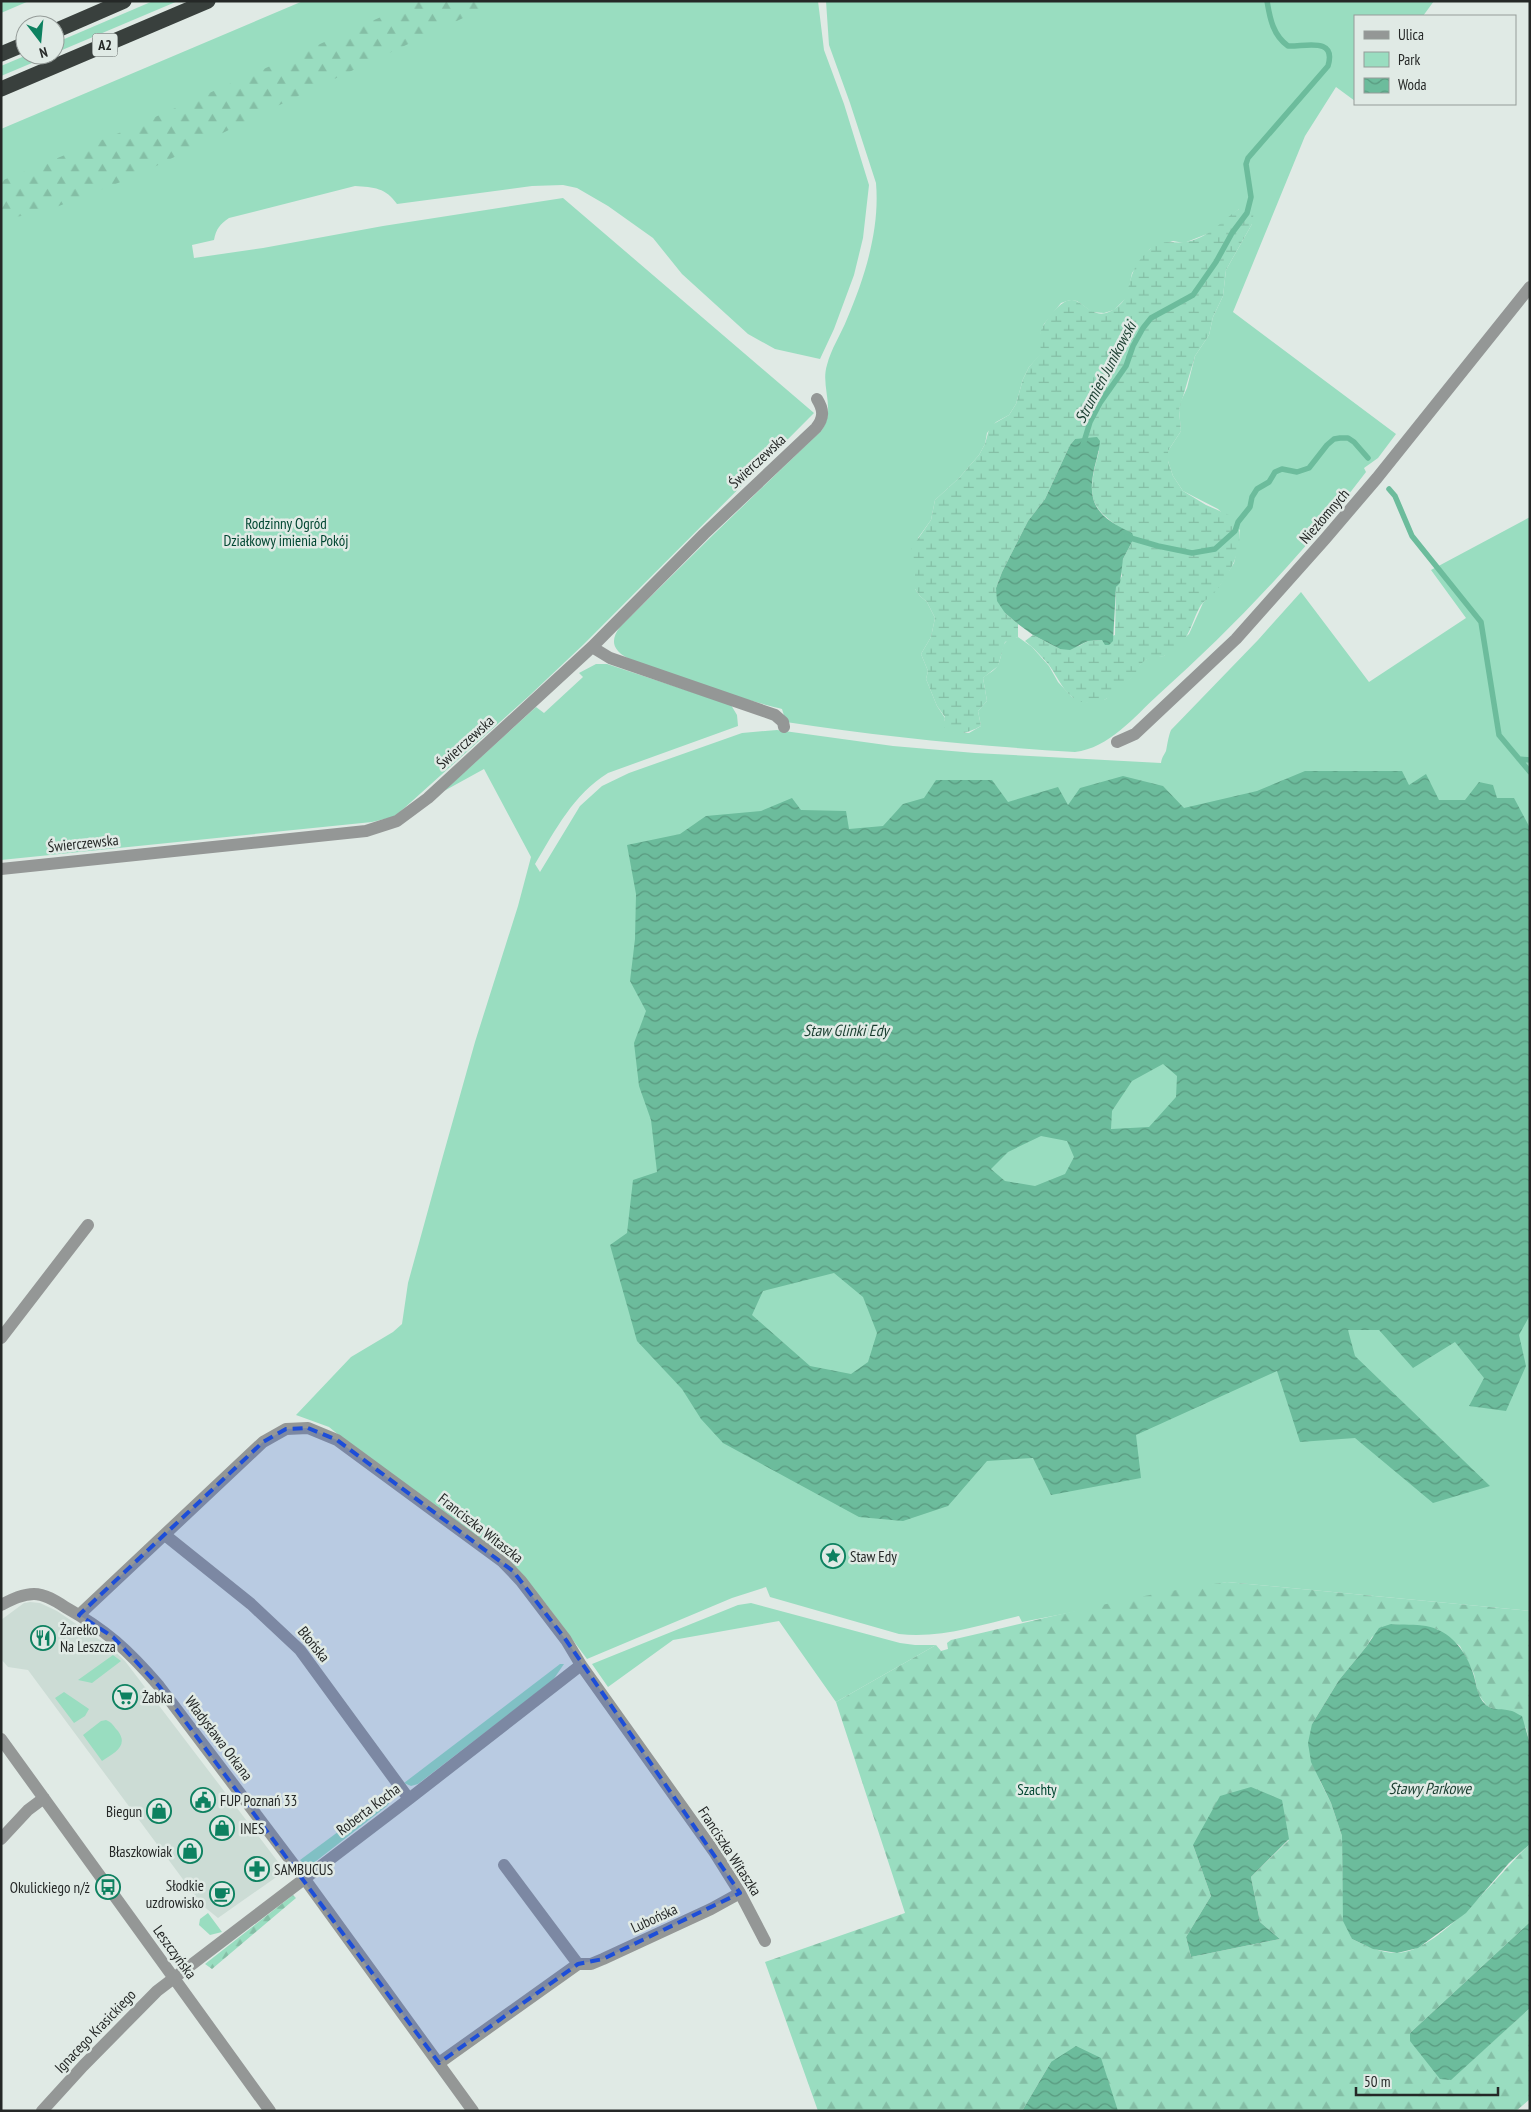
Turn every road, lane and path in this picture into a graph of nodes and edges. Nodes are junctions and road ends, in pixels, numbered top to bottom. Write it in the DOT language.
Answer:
graph roads {
  1 [pos="124,1"];
  2 [pos="208,1"];
  3 [pos="65,27"];
  4 [pos="15,48"];
  5 [pos="1,54"];
  6 [pos="1,89"];
  7 [pos="1530,287"];
  8 [pos="817,399"];
  9 [pos="592,647"];
  10 [pos="784,727"];
  11 [pos="1117,742"];
  12 [pos="1,869"];
  13 [pos="88,1225"];
  14 [pos="1,1338"];
  15 [pos="165,1535"];
  16 [pos="1,1605"];
  17 [pos="79,1614"];
  18 [pos="581,1665"];
  19 [pos="1,1739"];
  20 [pos="44,1798"];
  21 [pos="409,1799"];
  22 [pos="1,1839"];
  23 [pos="504,1865"];
  24 [pos="304,1878"];
  25 [pos="740,1893"];
  26 [pos="765,1941"];
  27 [pos="578,1964"];
  28 [pos="174,1978"];
  29 [pos="439,2063"];
  30 [pos="42,2111"];
  31 [pos="270,2111"];
  32 [pos="473,2111"];
  1 -- 3 [label="highway, A2"];
  2 -- 6 [label="highway, A2"];
  4 -- 5 [label="highway"];
  7 -- 11 [label="street, Niezłomnych"];
  8 -- 9 [label="street, Świerczewska"];
  9 -- 10 [label="street"];
  9 -- 12 [label="street, Świerczewska"];
  13 -- 14 [label="street"];
  15 -- 17 [label="street, Franciszka Witaszka"];
  15 -- 18 [label="street, Franciszka Witaszka"];
  15 -- 21 [label="street, Błońska"];
  16 -- 17 [label="street, Władysława Orkana"];
  17 -- 24 [label="street, Władysława Orkana"];
  18 -- 21 [label="street, Roberta Kocha"];
  18 -- 25 [label="street, Franciszka Witaszka"];
  19 -- 20 [label="street, Leszczyńska"];
  20 -- 22 [label="street"];
  20 -- 28 [label="street, Leszczyńska"];
  21 -- 24 [label="street, Roberta Kocha"];
  23 -- 27 [label="street"];
  24 -- 28 [label="street, Roberta Kocha"];
  24 -- 29 [label="street, Władysława Orkana"];
  25 -- 26 [label="street, Franciszka Witaszka"];
  25 -- 27 [label="street, Lubońska"];
  27 -- 29 [label="street, Lubońska"];
  28 -- 30 [label="street, Ignacego Krasickiego"];
  28 -- 31 [label="street, Leszczyńska"];
  29 -- 32 [label="street, Władysława Orkana"];
}
